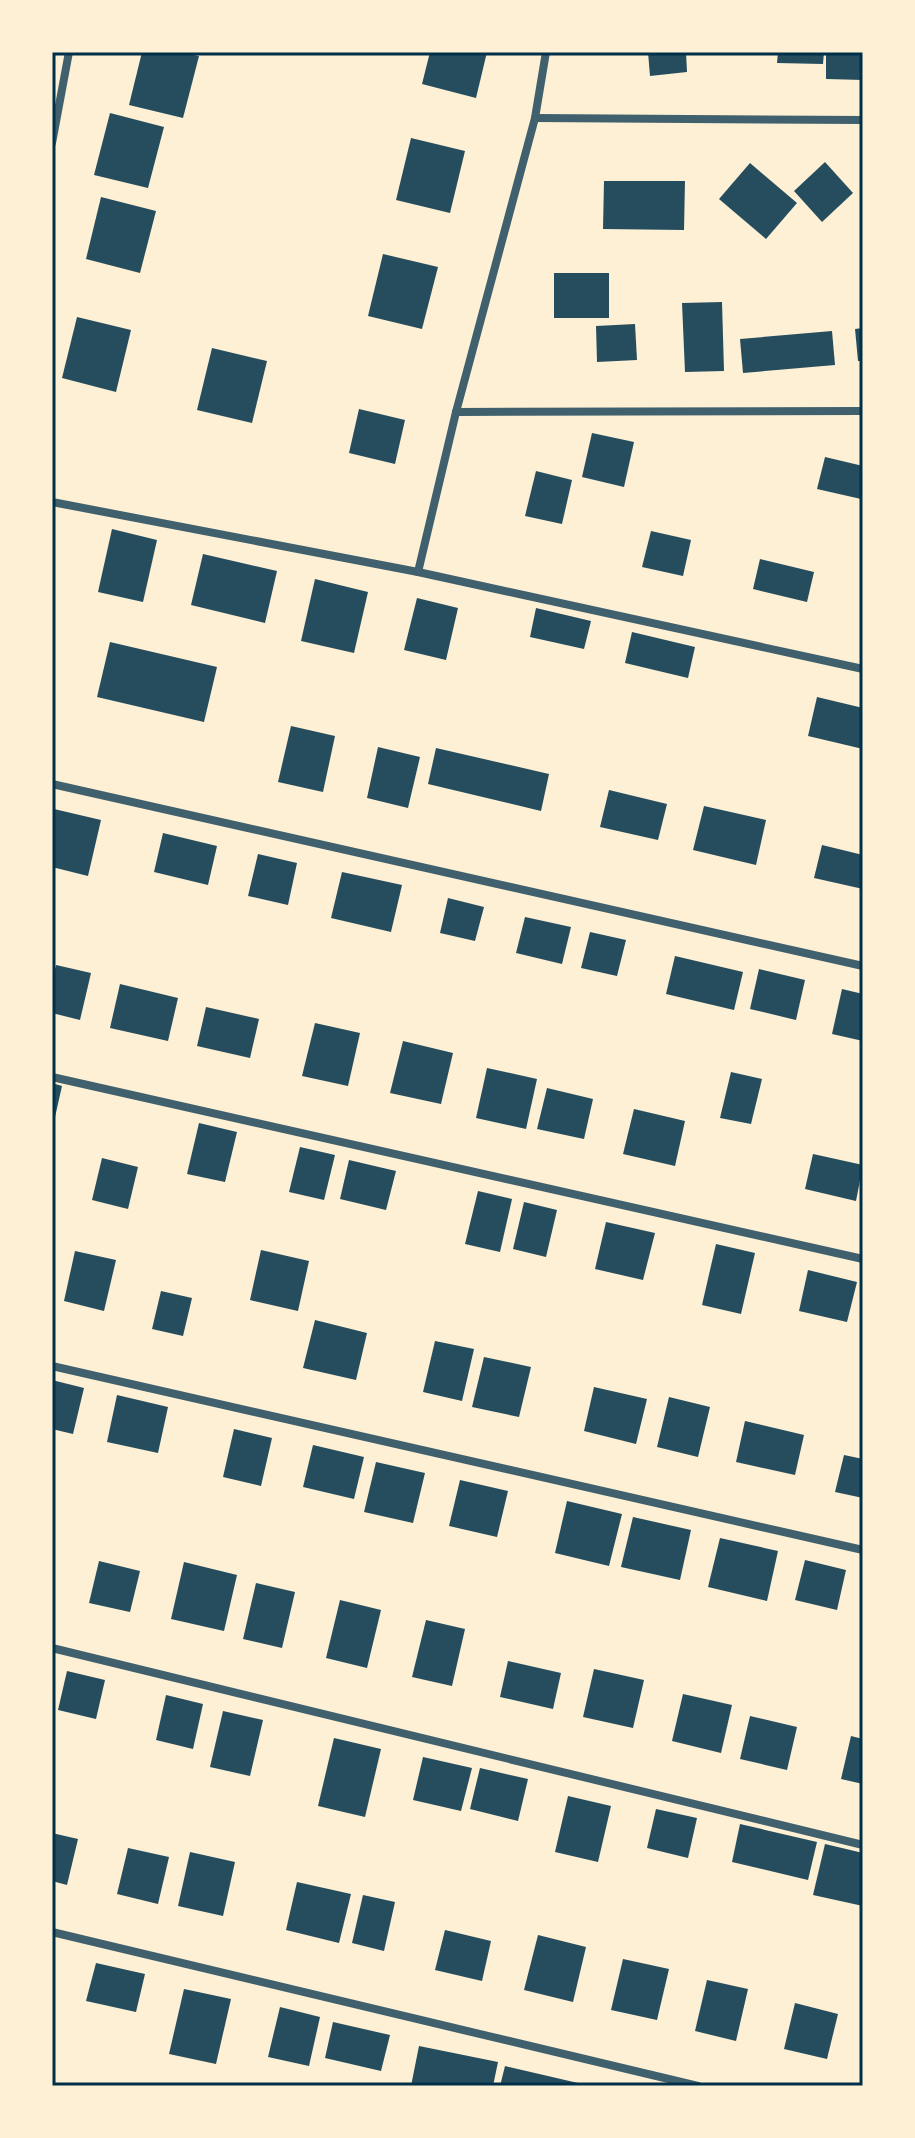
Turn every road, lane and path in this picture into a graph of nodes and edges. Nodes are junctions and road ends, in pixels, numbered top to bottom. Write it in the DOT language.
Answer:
graph roads {
  1 [pos="69,52"];
  2 [pos="546,52"];
  3 [pos="535,118"];
  4 [pos="863,120"];
  5 [pos="52,143"];
  6 [pos="863,411"];
  7 [pos="456,412"];
  8 [pos="52,502"];
  9 [pos="418,572"];
  10 [pos="863,669"];
  11 [pos="52,784"];
  12 [pos="863,966"];
  13 [pos="52,1077"];
  14 [pos="863,1259"];
  15 [pos="52,1366"];
  16 [pos="863,1550"];
  17 [pos="52,1648"];
  18 [pos="863,1845"];
  19 [pos="52,1932"];
  20 [pos="698,2086"];
  1 -- 5 [label="street"];
  2 -- 3 [label="street"];
  3 -- 4 [label="street"];
  3 -- 7 [label="street"];
  6 -- 7 [label="street"];
  7 -- 9 [label="street"];
  8 -- 9 [label="street"];
  9 -- 10 [label="street"];
  11 -- 12 [label="street"];
  13 -- 14 [label="street"];
  15 -- 16 [label="street"];
  17 -- 18 [label="street"];
  19 -- 20 [label="street"];
}
